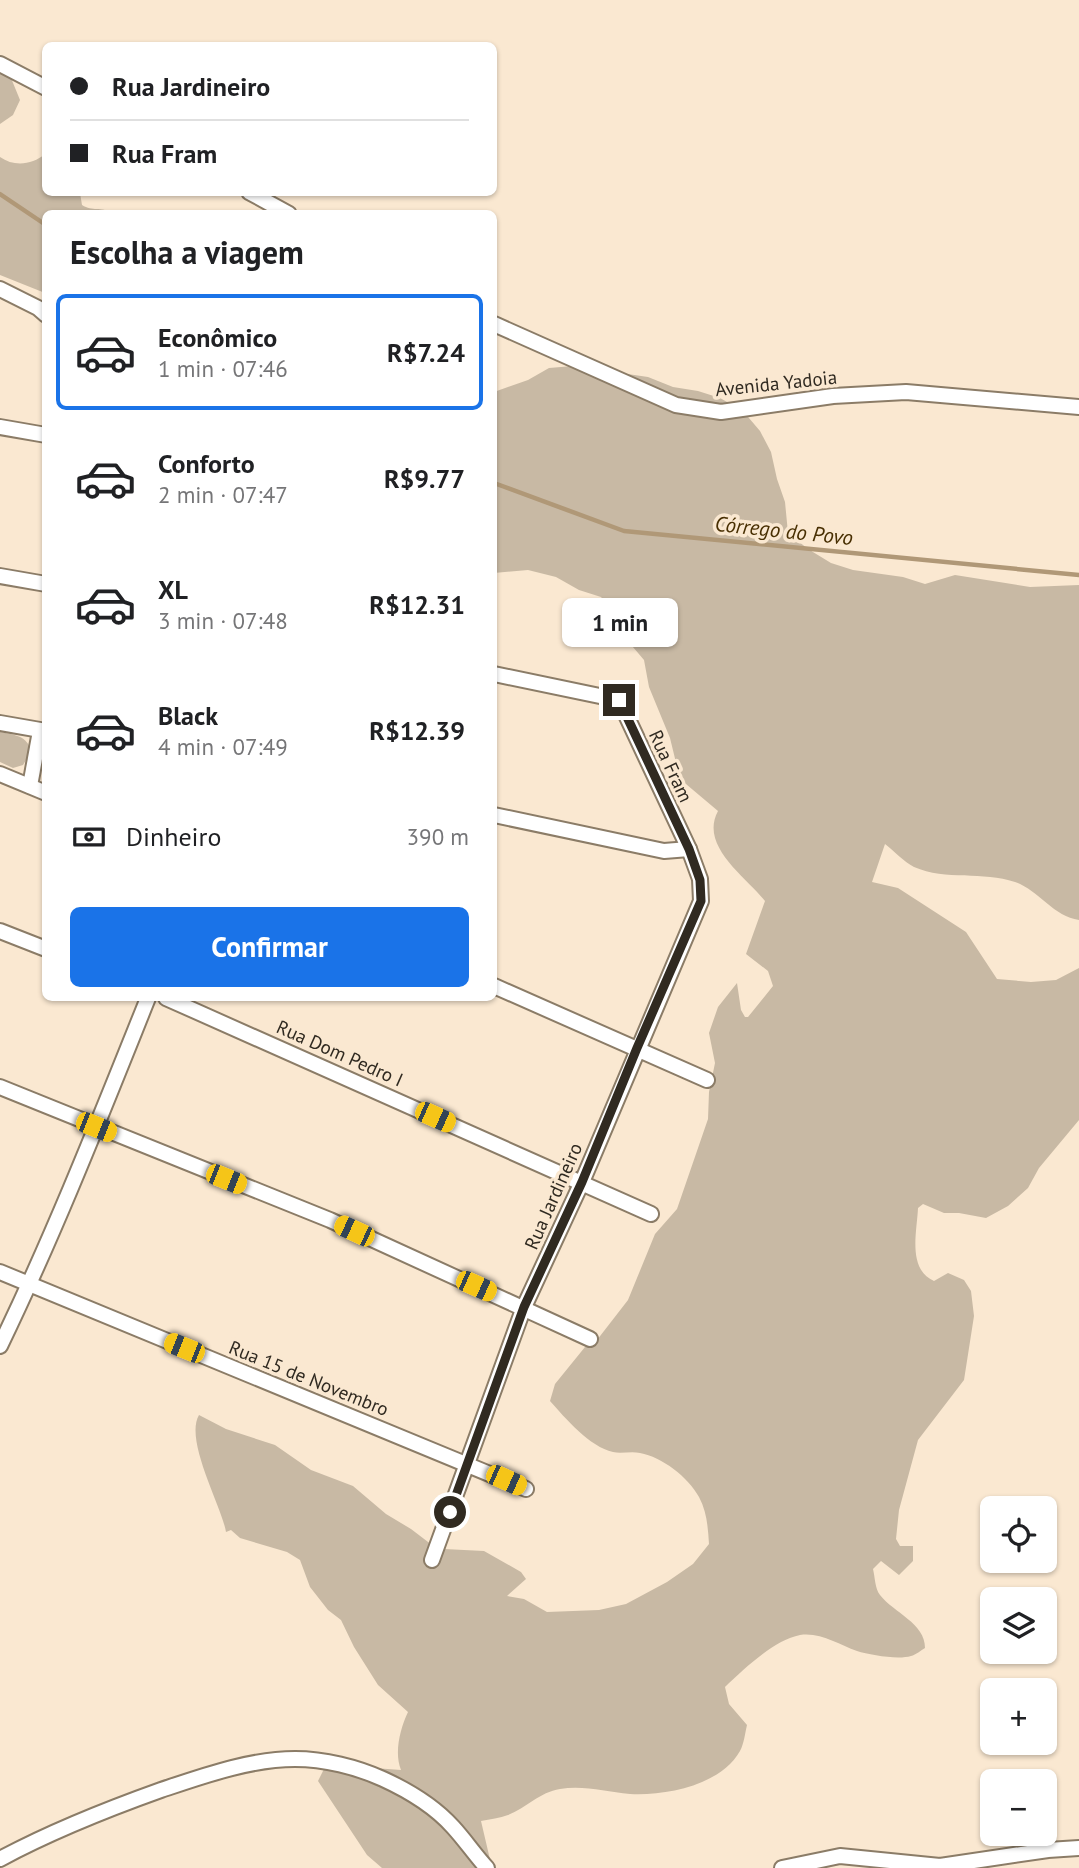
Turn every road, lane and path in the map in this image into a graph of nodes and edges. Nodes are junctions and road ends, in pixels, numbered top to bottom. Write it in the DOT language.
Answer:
graph roads {
  1 [pos="0,64"];
  2 [pos="42,86"];
  3 [pos="256,196"];
  4 [pos="282,210"];
  5 [pos="0,289"];
  6 [pos="42,312"];
  7 [pos="497,325"];
  8 [pos="1079,407"];
  9 [pos="0,428"];
  10 [pos="42,434"];
  11 [pos="0,576"];
  12 [pos="42,583"];
  13 [pos="497,675"];
  14 [pos="0,723"];
  15 [pos="42,731"];
  16 [pos="42,735"];
  17 [pos="0,774"];
  18 [pos="30,786"];
  19 [pos="42,791"];
  20 [pos="497,816"];
  21 [pos="689,849"];
  22 [pos="0,931"];
  23 [pos="42,947"];
  24 [pos="497,987"];
  25 [pos="147,1001"];
  26 [pos="173,1001"];
  27 [pos="637,1048"];
  28 [pos="707,1080"];
  29 [pos="0,1087"];
  30 [pos="96,1127"];
  31 [pos="582,1182"];
  32 [pos="650,1214"];
  33 [pos="0,1272"];
  34 [pos="29,1285"];
  35 [pos="524,1307"];
  36 [pos="590,1339"];
  37 [pos="0,1346"];
  38 [pos="467,1464"];
  39 [pos="526,1489"];
  40 [pos="432,1560"];
  41 [pos="1079,1848"];
  42 [pos="0,1860"];
  43 [pos="487,1868"];
  44 [pos="782,1868"];
  1 -- 2 [label="street"];
  3 -- 4 [label="street"];
  5 -- 6 [label="street"];
  7 -- 8 [label="street, Avenida Yadoia"];
  9 -- 10 [label="street"];
  11 -- 12 [label="street"];
  13 -- 21 [label="street, Rua Fram"];
  14 -- 15 [label="street"];
  16 -- 18 [label="street"];
  17 -- 18 [label="street"];
  18 -- 19 [label="street"];
  20 -- 21 [label="street"];
  21 -- 27 [label="street, Rua Jardineiro"];
  22 -- 23 [label="street"];
  24 -- 27 [label="street"];
  25 -- 30 [label="street"];
  26 -- 31 [label="street, Rua Dom Pedro I"];
  27 -- 28 [label="street"];
  27 -- 31 [label="street, Rua Jardineiro"];
  29 -- 30 [label="street"];
  30 -- 34 [label="street"];
  30 -- 35 [label="street"];
  31 -- 32 [label="street, Rua Dom Pedro I"];
  31 -- 35 [label="street, Rua Jardineiro"];
  33 -- 34 [label="street, Rua 15 de Novembro"];
  34 -- 37 [label="street"];
  34 -- 38 [label="street, Rua 15 de Novembro"];
  35 -- 36 [label="street"];
  35 -- 38 [label="street, Rua Jardineiro"];
  38 -- 39 [label="street, Rua 15 de Novembro"];
  38 -- 40 [label="street, Rua Jardineiro"];
  41 -- 44 [label="street"];
  42 -- 43 [label="street"];
}
